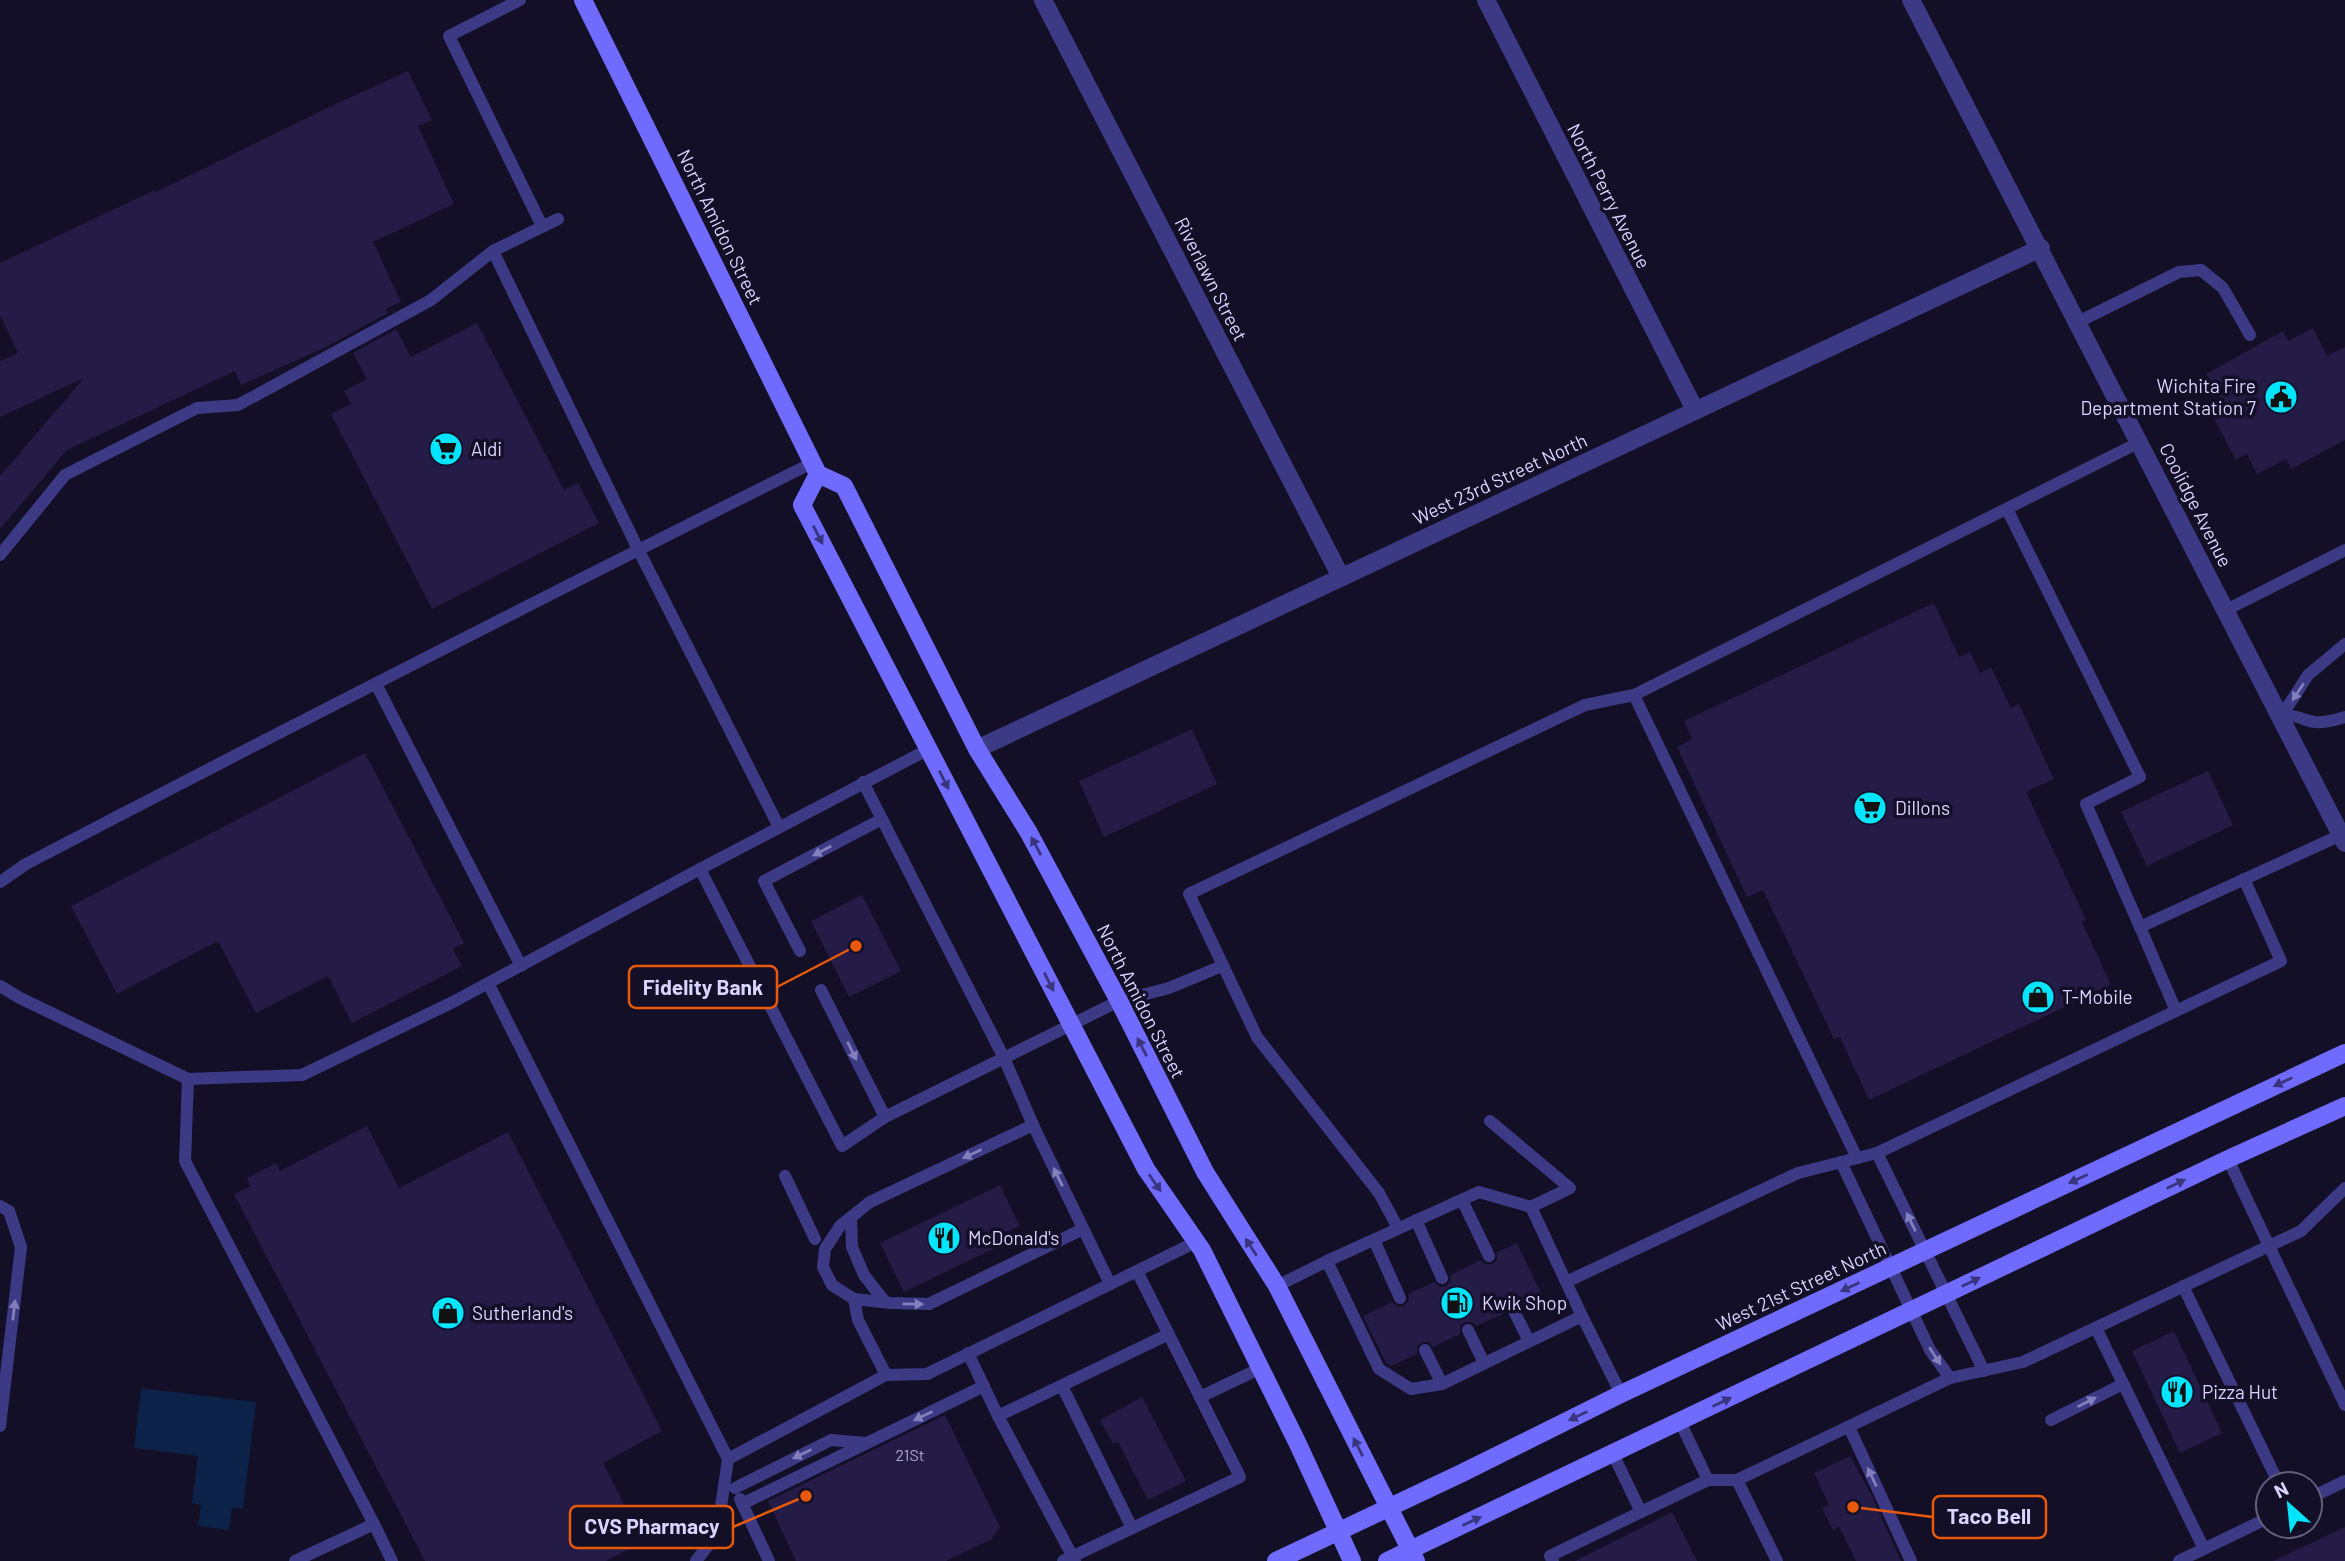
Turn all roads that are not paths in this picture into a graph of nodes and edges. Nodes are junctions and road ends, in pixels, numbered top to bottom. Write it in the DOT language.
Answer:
graph roads {
  1 [pos="520,0"];
  2 [pos="583,0"];
  3 [pos="1043,0"];
  4 [pos="1486,0"];
  5 [pos="1911,0"];
  6 [pos="558,219"];
  7 [pos="542,226"];
  8 [pos="2040,248"];
  9 [pos="493,251"];
  10 [pos="2078,322"];
  11 [pos="2250,335"];
  12 [pos="1695,410"];
  13 [pos="2140,443"];
  14 [pos="815,468"];
  15 [pos="2007,509"];
  16 [pos="638,549"];
  17 [pos="2345,550"];
  18 [pos="0,555"];
  19 [pos="1341,577"];
  20 [pos="2226,610"];
  21 [pos="2345,643"];
  22 [pos="376,684"];
  23 [pos="1634,695"];
  24 [pos="2345,717"];
  25 [pos="2281,718"];
  26 [pos="929,749"];
  27 [pos="977,749"];
  28 [pos="863,782"];
  29 [pos="882,819"];
  30 [pos="779,827"];
  31 [pos="2343,839"];
  32 [pos="701,869"];
  33 [pos="2244,879"];
  34 [pos="0,882"];
  35 [pos="2140,927"];
  36 [pos="800,951"];
  37 [pos="521,966"];
  38 [pos="1222,966"];
  39 [pos="488,983"];
  40 [pos="0,986"];
  41 [pos="821,990"];
  42 [pos="1119,1001"];
  43 [pos="2176,1011"];
  44 [pos="1071,1025"];
  45 [pos="2345,1052"];
  46 [pos="1004,1058"];
  47 [pos="188,1079"];
  48 [pos="2345,1106"];
  49 [pos="885,1117"];
  50 [pos="1490,1121"];
  51 [pos="1033,1125"];
  52 [pos="1877,1153"];
  53 [pos="1857,1158"];
  54 [pos="2228,1159"];
  55 [pos="1841,1163"];
  56 [pos="785,1176"];
  57 [pos="2345,1188"];
  58 [pos="1462,1200"];
  59 [pos="0,1206"];
  60 [pos="1531,1207"];
  61 [pos="851,1218"];
  62 [pos="1416,1220"];
  63 [pos="1398,1228"];
  64 [pos="1083,1229"];
  65 [pos="816,1239"];
  66 [pos="1374,1240"];
  67 [pos="1196,1242"];
  68 [pos="2269,1246"];
  69 [pos="1925,1251"];
  70 [pos="1489,1256"];
  71 [pos="1327,1261"];
  72 [pos="1891,1267"];
  73 [pos="1137,1271"];
  74 [pos="1443,1278"];
  75 [pos="1566,1282"];
  76 [pos="1110,1284"];
  77 [pos="1277,1286"];
  78 [pos="2183,1286"];
  79 [pos="1947,1294"];
  80 [pos="854,1298"];
  81 [pos="1400,1298"];
  82 [pos="885,1302"];
  83 [pos="1513,1309"];
  84 [pos="1912,1311"];
  85 [pos="1582,1316"];
  86 [pos="2096,1328"];
  87 [pos="1468,1330"];
  88 [pos="1169,1335"];
  89 [pos="1530,1341"];
  90 [pos="1425,1350"];
  91 [pos="968,1353"];
  92 [pos="1484,1363"];
  93 [pos="1261,1368"];
  94 [pos="1984,1371"];
  95 [pos="886,1375"];
  96 [pos="1950,1378"];
  97 [pos="1442,1384"];
  98 [pos="2123,1384"];
  99 [pos="984,1386"];
  100 [pos="1062,1386"];
  101 [pos="1620,1394"];
  102 [pos="1200,1397"];
  103 [pos="2345,1405"];
  104 [pos="999,1416"];
  105 [pos="2051,1420"];
  106 [pos="1680,1422"];
  107 [pos="0,1426"];
  108 [pos="1849,1427"];
  109 [pos="867,1443"];
  110 [pos="1613,1454"];
  111 [pos="727,1464"];
  112 [pos="2272,1470"];
  113 [pos="1707,1480"];
  114 [pos="1737,1480"];
  115 [pos="2345,1481"];
  116 [pos="735,1488"];
  117 [pos="2324,1491"];
  118 [pos="742,1504"];
  119 [pos="1389,1508"];
  120 [pos="1641,1512"];
  121 [pos="374,1524"];
  122 [pos="2254,1525"];
  123 [pos="1132,1528"];
  124 [pos="1338,1532"];
  125 [pos="2204,1549"];
  126 [pos="1413,1555"];
  127 [pos="707,1556"];
  128 [pos="1071,1559"];
  129 [pos="295,1561"];
  130 [pos="392,1561"];
  131 [pos="696,1561"];
  132 [pos="769,1561"];
  133 [pos="1276,1561"];
  134 [pos="1352,1561"];
  135 [pos="1387,1561"];
  136 [pos="1553,1561"];
  137 [pos="1777,1561"];
  138 [pos="1912,1561"];
  139 [pos="2179,1561"];
  1 -- 7 [label="lane"];
  2 -- 14 [label="main road, North Amidon Street"];
  3 -- 19 [label="street, Riverlawn Street"];
  4 -- 12 [label="street, North Perry Avenue"];
  5 -- 8 [label="street, Coolidge Avenue"];
  6 -- 7 [label="lane"];
  7 -- 9 [label="lane"];
  8 -- 10 [label="street, Coolidge Avenue"];
  8 -- 12 [label="street, West 23rd Street North"];
  9 -- 16 [label="lane"];
  9 -- 18 [label="lane"];
  10 -- 11 [label="lane"];
  10 -- 13 [label="street, Coolidge Avenue"];
  12 -- 19 [label="street, West 23rd Street North"];
  13 -- 15 [label="lane"];
  13 -- 20 [label="street, Coolidge Avenue"];
  14 -- 16 [label="lane"];
  14 -- 26 [label="main road, one-way"];
  14 -- 27 [label="main road, North Amidon Street"];
  15 -- 23 [label="lane"];
  15 -- 35 [label="lane"];
  16 -- 22 [label="lane"];
  16 -- 30 [label="lane"];
  17 -- 20 [label="lane"];
  19 -- 27 [label="street, West 23rd Street North"];
  20 -- 25 [label="street, Coolidge Avenue"];
  21 -- 25 [label="lane, one-way"];
  22 -- 34 [label="lane"];
  22 -- 37 [label="lane"];
  23 -- 38 [label="lane"];
  23 -- 53 [label="lane"];
  24 -- 25 [label="lane"];
  25 -- 31 [label="street, Coolidge Avenue"];
  26 -- 28 [label="lane"];
  26 -- 44 [label="main road, one-way"];
  42 -- 27 [label="main road, North Amidon Street, one-way"];
  28 -- 29 [label="lane"];
  28 -- 30 [label="lane"];
  29 -- 36 [label="lane, one-way"];
  29 -- 46 [label="lane"];
  30 -- 32 [label="lane"];
  31 -- 33 [label="lane"];
  32 -- 37 [label="lane"];
  32 -- 49 [label="lane"];
  33 -- 35 [label="lane"];
  33 -- 43 [label="lane"];
  35 -- 43 [label="lane"];
  37 -- 39 [label="lane"];
  38 -- 42 [label="lane"];
  38 -- 63 [label="lane"];
  39 -- 47 [label="lane"];
  39 -- 111 [label="lane"];
  40 -- 47 [label="lane"];
  41 -- 49 [label="lane, one-way"];
  42 -- 44 [label="lane"];
  77 -- 42 [label="main road, North Amidon Street, one-way"];
  43 -- 52 [label="lane"];
  44 -- 46 [label="lane"];
  44 -- 67 [label="main road, one-way"];
  45 -- 69 [label="main road, West 21st Street North, one-way"];
  46 -- 49 [label="lane"];
  46 -- 51 [label="lane"];
  47 -- 121 [label="lane"];
  48 -- 54 [label="main road"];
  50 -- 60 [label="lane"];
  51 -- 61 [label="lane, one-way"];
  64 -- 51 [label="lane, one-way"];
  52 -- 53 [label="lane"];
  69 -- 52 [label="lane, one-way"];
  53 -- 55 [label="lane"];
  54 -- 68 [label="lane"];
  79 -- 54 [label="main road, one-way"];
  55 -- 72 [label="lane"];
  55 -- 75 [label="lane"];
  56 -- 65 [label="lane"];
  57 -- 68 [label="lane"];
  58 -- 60 [label="lane"];
  58 -- 62 [label="lane"];
  58 -- 70 [label="lane"];
  107 -- 59 [label="lane, one-way"];
  60 -- 75 [label="lane"];
  61 -- 80 [label="lane"];
  61 -- 82 [label="lane"];
  62 -- 63 [label="lane"];
  62 -- 74 [label="lane"];
  63 -- 66 [label="lane"];
  64 -- 76 [label="lane"];
  82 -- 64 [label="lane, one-way"];
  66 -- 71 [label="lane"];
  66 -- 81 [label="lane"];
  67 -- 73 [label="lane"];
  67 -- 93 [label="main road"];
  68 -- 78 [label="lane"];
  68 -- 103 [label="lane"];
  69 -- 72 [label="main road, West 21st Street North"];
  69 -- 79 [label="lane"];
  71 -- 77 [label="lane"];
  71 -- 97 [label="lane"];
  72 -- 84 [label="lane"];
  72 -- 101 [label="main road, West 21st Street North, one-way"];
  73 -- 76 [label="lane"];
  73 -- 88 [label="lane"];
  75 -- 85 [label="lane"];
  76 -- 91 [label="lane"];
  119 -- 77 [label="main road, North Amidon Street, one-way"];
  78 -- 86 [label="lane"];
  78 -- 112 [label="lane"];
  79 -- 84 [label="main road"];
  79 -- 94 [label="lane"];
  80 -- 82 [label="lane"];
  80 -- 95 [label="lane"];
  83 -- 89 [label="lane"];
  84 -- 96 [label="lane, one-way"];
  106 -- 84 [label="main road, one-way"];
  85 -- 89 [label="lane"];
  85 -- 101 [label="lane"];
  86 -- 94 [label="lane"];
  86 -- 98 [label="lane"];
  87 -- 92 [label="lane"];
  88 -- 100 [label="lane"];
  88 -- 102 [label="lane"];
  89 -- 92 [label="lane"];
  90 -- 97 [label="lane"];
  91 -- 95 [label="lane"];
  91 -- 99 [label="lane"];
  92 -- 97 [label="lane"];
  93 -- 102 [label="lane"];
  93 -- 124 [label="main road"];
  94 -- 96 [label="lane"];
  95 -- 111 [label="lane"];
  96 -- 108 [label="lane"];
  105 -- 98 [label="lane, one-way"];
  98 -- 125 [label="lane"];
  99 -- 104 [label="lane"];
  99 -- 109 [label="lane, one-way"];
  100 -- 104 [label="lane"];
  100 -- 123 [label="lane"];
  101 -- 119 [label="main road, West 21st Street North, one-way"];
  102 -- 123 [label="lane"];
  104 -- 128 [label="lane"];
  106 -- 110 [label="main road"];
  106 -- 113 [label="lane"];
  108 -- 114 [label="lane"];
  138 -- 108 [label="lane, one-way"];
  109 -- 116 [label="lane, one-way"];
  109 -- 118 [label="lane"];
  110 -- 120 [label="lane"];
  126 -- 110 [label="main road, one-way"];
  111 -- 116 [label="lane"];
  111 -- 127 [label="lane"];
  113 -- 114 [label="lane"];
  113 -- 120 [label="lane"];
  114 -- 137 [label="lane"];
  115 -- 117 [label="lane"];
  116 -- 118 [label="lane"];
  118 -- 132 [label="lane"];
  119 -- 124 [label="main road, West 21st Street North"];
  119 -- 126 [label="main road, North Amidon Street"];
  120 -- 136 [label="lane"];
  121 -- 129 [label="lane"];
  121 -- 130 [label="lane"];
  122 -- 125 [label="lane"];
  123 -- 128 [label="lane"];
  124 -- 133 [label="main road, West 21st Street North"];
  124 -- 134 [label="main road"];
  125 -- 139 [label="lane"];
  126 -- 135 [label="main road"];
  127 -- 131 [label="lane"];
}
